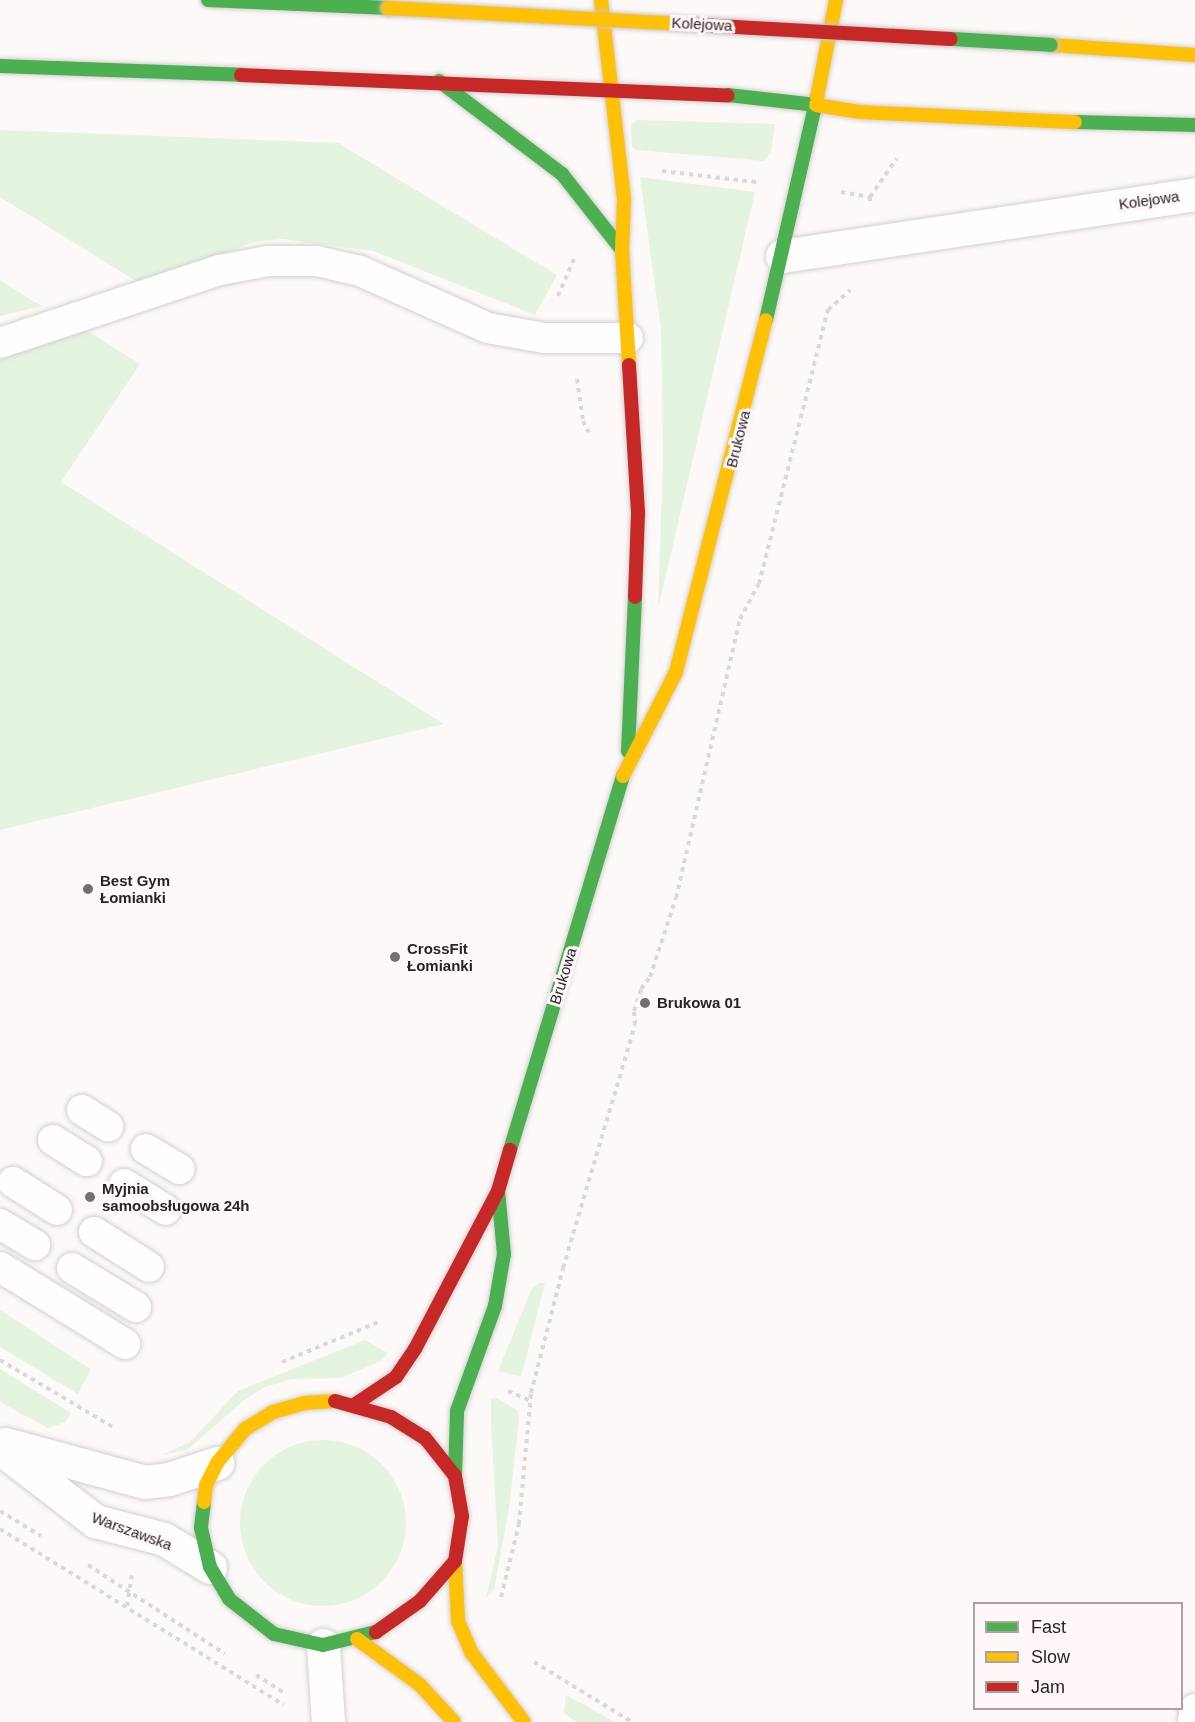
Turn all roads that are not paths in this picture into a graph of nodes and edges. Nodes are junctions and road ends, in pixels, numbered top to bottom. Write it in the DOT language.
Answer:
graph roads {
  1 [pos="208,0"];
  2 [pos="602,0"];
  3 [pos="836,0"];
  4 [pos="1195,55"];
  5 [pos="0,66"];
  6 [pos="440,81"];
  7 [pos="609,88"];
  8 [pos="816,105"];
  9 [pos="1195,125"];
  10 [pos="1195,194"];
  11 [pos="621,250"];
  12 [pos="783,256"];
  13 [pos="628,338"];
  14 [pos="0,343"];
  15 [pos="627,762"];
  16 [pos="82,1110"];
  17 [pos="108,1126"];
  18 [pos="53,1140"];
  19 [pos="146,1149"];
  20 [pos="87,1161"];
  21 [pos="179,1169"];
  22 [pos="13,1182"];
  23 [pos="124,1184"];
  24 [pos="498,1191"];
  25 [pos="57,1210"];
  26 [pos="166,1210"];
  27 [pos="0,1224"];
  28 [pos="94,1232"];
  29 [pos="35,1245"];
  30 [pos="0,1267"];
  31 [pos="149,1267"];
  32 [pos="72,1268"];
  33 [pos="136,1307"];
  34 [pos="125,1344"];
  35 [pos="354,1405"];
  36 [pos="0,1442"];
  37 [pos="0,1448"];
  38 [pos="217,1462"];
  39 [pos="455,1476"];
  40 [pos="454,1561"];
  41 [pos="210,1567"];
  42 [pos="357,1639"];
  43 [pos="323,1645"];
  44 [pos="1195,1710"];
  45 [pos="328,1722"];
  46 [pos="454,1722"];
  47 [pos="524,1722"];
  48 [pos="1194,1722"];
  1 -- 4 [label="main road, Kolejowa, bridge"];
  2 -- 7 [label="main road, Brukowa"];
  3 -- 8 [label="main road, Brukowa"];
  5 -- 6 [label="main road"];
  6 -- 7 [label="main road"];
  6 -- 11 [label="main road"];
  7 -- 8 [label="main road"];
  7 -- 11 [label="main road, Brukowa"];
  8 -- 9 [label="main road"];
  8 -- 12 [label="main road, Brukowa"];
  10 -- 12 [label="street, Kolejowa"];
  11 -- 13 [label="main road, Brukowa"];
  12 -- 15 [label="main road, Brukowa"];
  13 -- 14 [label="lane"];
  13 -- 15 [label="main road, Brukowa"];
  15 -- 24 [label="main road, Brukowa"];
  16 -- 17 [label="lane"];
  18 -- 20 [label="lane"];
  19 -- 21 [label="lane"];
  22 -- 25 [label="lane"];
  23 -- 26 [label="lane"];
  24 -- 35 [label="main road, Brukowa"];
  24 -- 39 [label="main road, Brukowa"];
  27 -- 29 [label="lane"];
  28 -- 31 [label="lane"];
  30 -- 34 [label="lane"];
  32 -- 33 [label="lane"];
  35 -- 38 [label="main road"];
  35 -- 39 [label="main road"];
  36 -- 38 [label="street"];
  37 -- 41 [label="street, Warszawska"];
  38 -- 41 [label="main road"];
  39 -- 40 [label="main road, Brukowa"];
  40 -- 42 [label="main road"];
  40 -- 47 [label="main road"];
  41 -- 43 [label="main road"];
  42 -- 43 [label="main road"];
  42 -- 46 [label="main road"];
  43 -- 45 [label="street"];
  44 -- 48 [label="street"];
}
